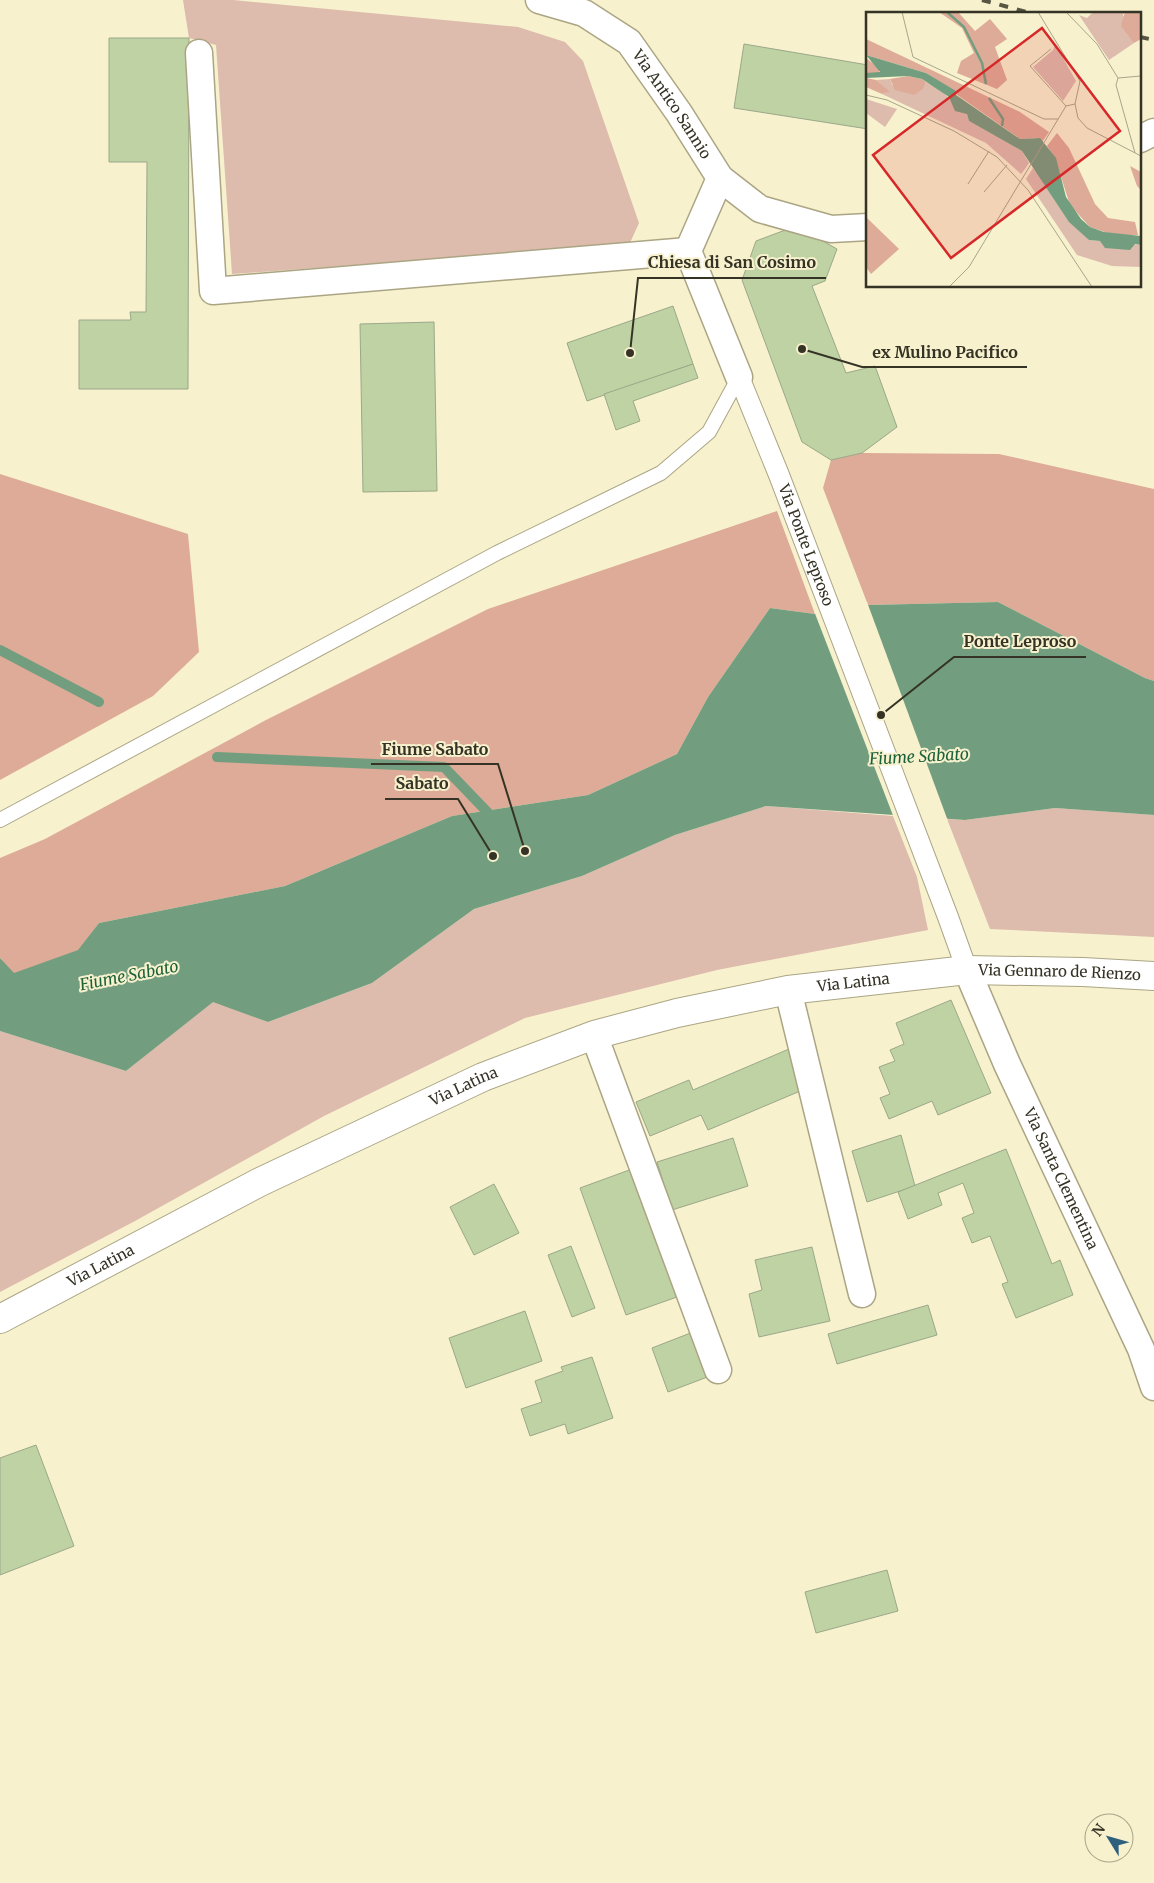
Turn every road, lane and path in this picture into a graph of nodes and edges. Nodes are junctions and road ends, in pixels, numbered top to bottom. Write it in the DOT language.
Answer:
graph roads {
  1 [pos="538,0"];
  2 [pos="199,53"];
  3 [pos="1154,132"];
  4 [pos="1142,137"];
  5 [pos="720,178"];
  6 [pos="866,227"];
  7 [pos="688,251"];
  8 [pos="739,377"];
  9 [pos="0,820"];
  10 [pos="967,970"];
  11 [pos="1154,976"];
  12 [pos="788,990"];
  13 [pos="594,1035"];
  14 [pos="862,1294"];
  15 [pos="0,1319"];
  16 [pos="718,1370"];
  17 [pos="1154,1387"];
  1 -- 5 [label="street, Via Antico Sannio"];
  2 -- 7 [label="street"];
  3 -- 4 [label="street"];
  5 -- 6 [label="street"];
  5 -- 7 [label="street"];
  7 -- 8 [label="street, Via Ponte Leproso"];
  8 -- 9 [label="lane"];
  8 -- 10 [label="street, Via Ponte Leproso"];
  10 -- 11 [label="street, Via Gennaro de Rienzo"];
  10 -- 12 [label="street, Via Latina"];
  10 -- 17 [label="street, Via Santa Clementina"];
  12 -- 13 [label="street, Via Latina"];
  12 -- 14 [label="street"];
  13 -- 15 [label="street, Via Latina"];
  13 -- 16 [label="street"];
}
